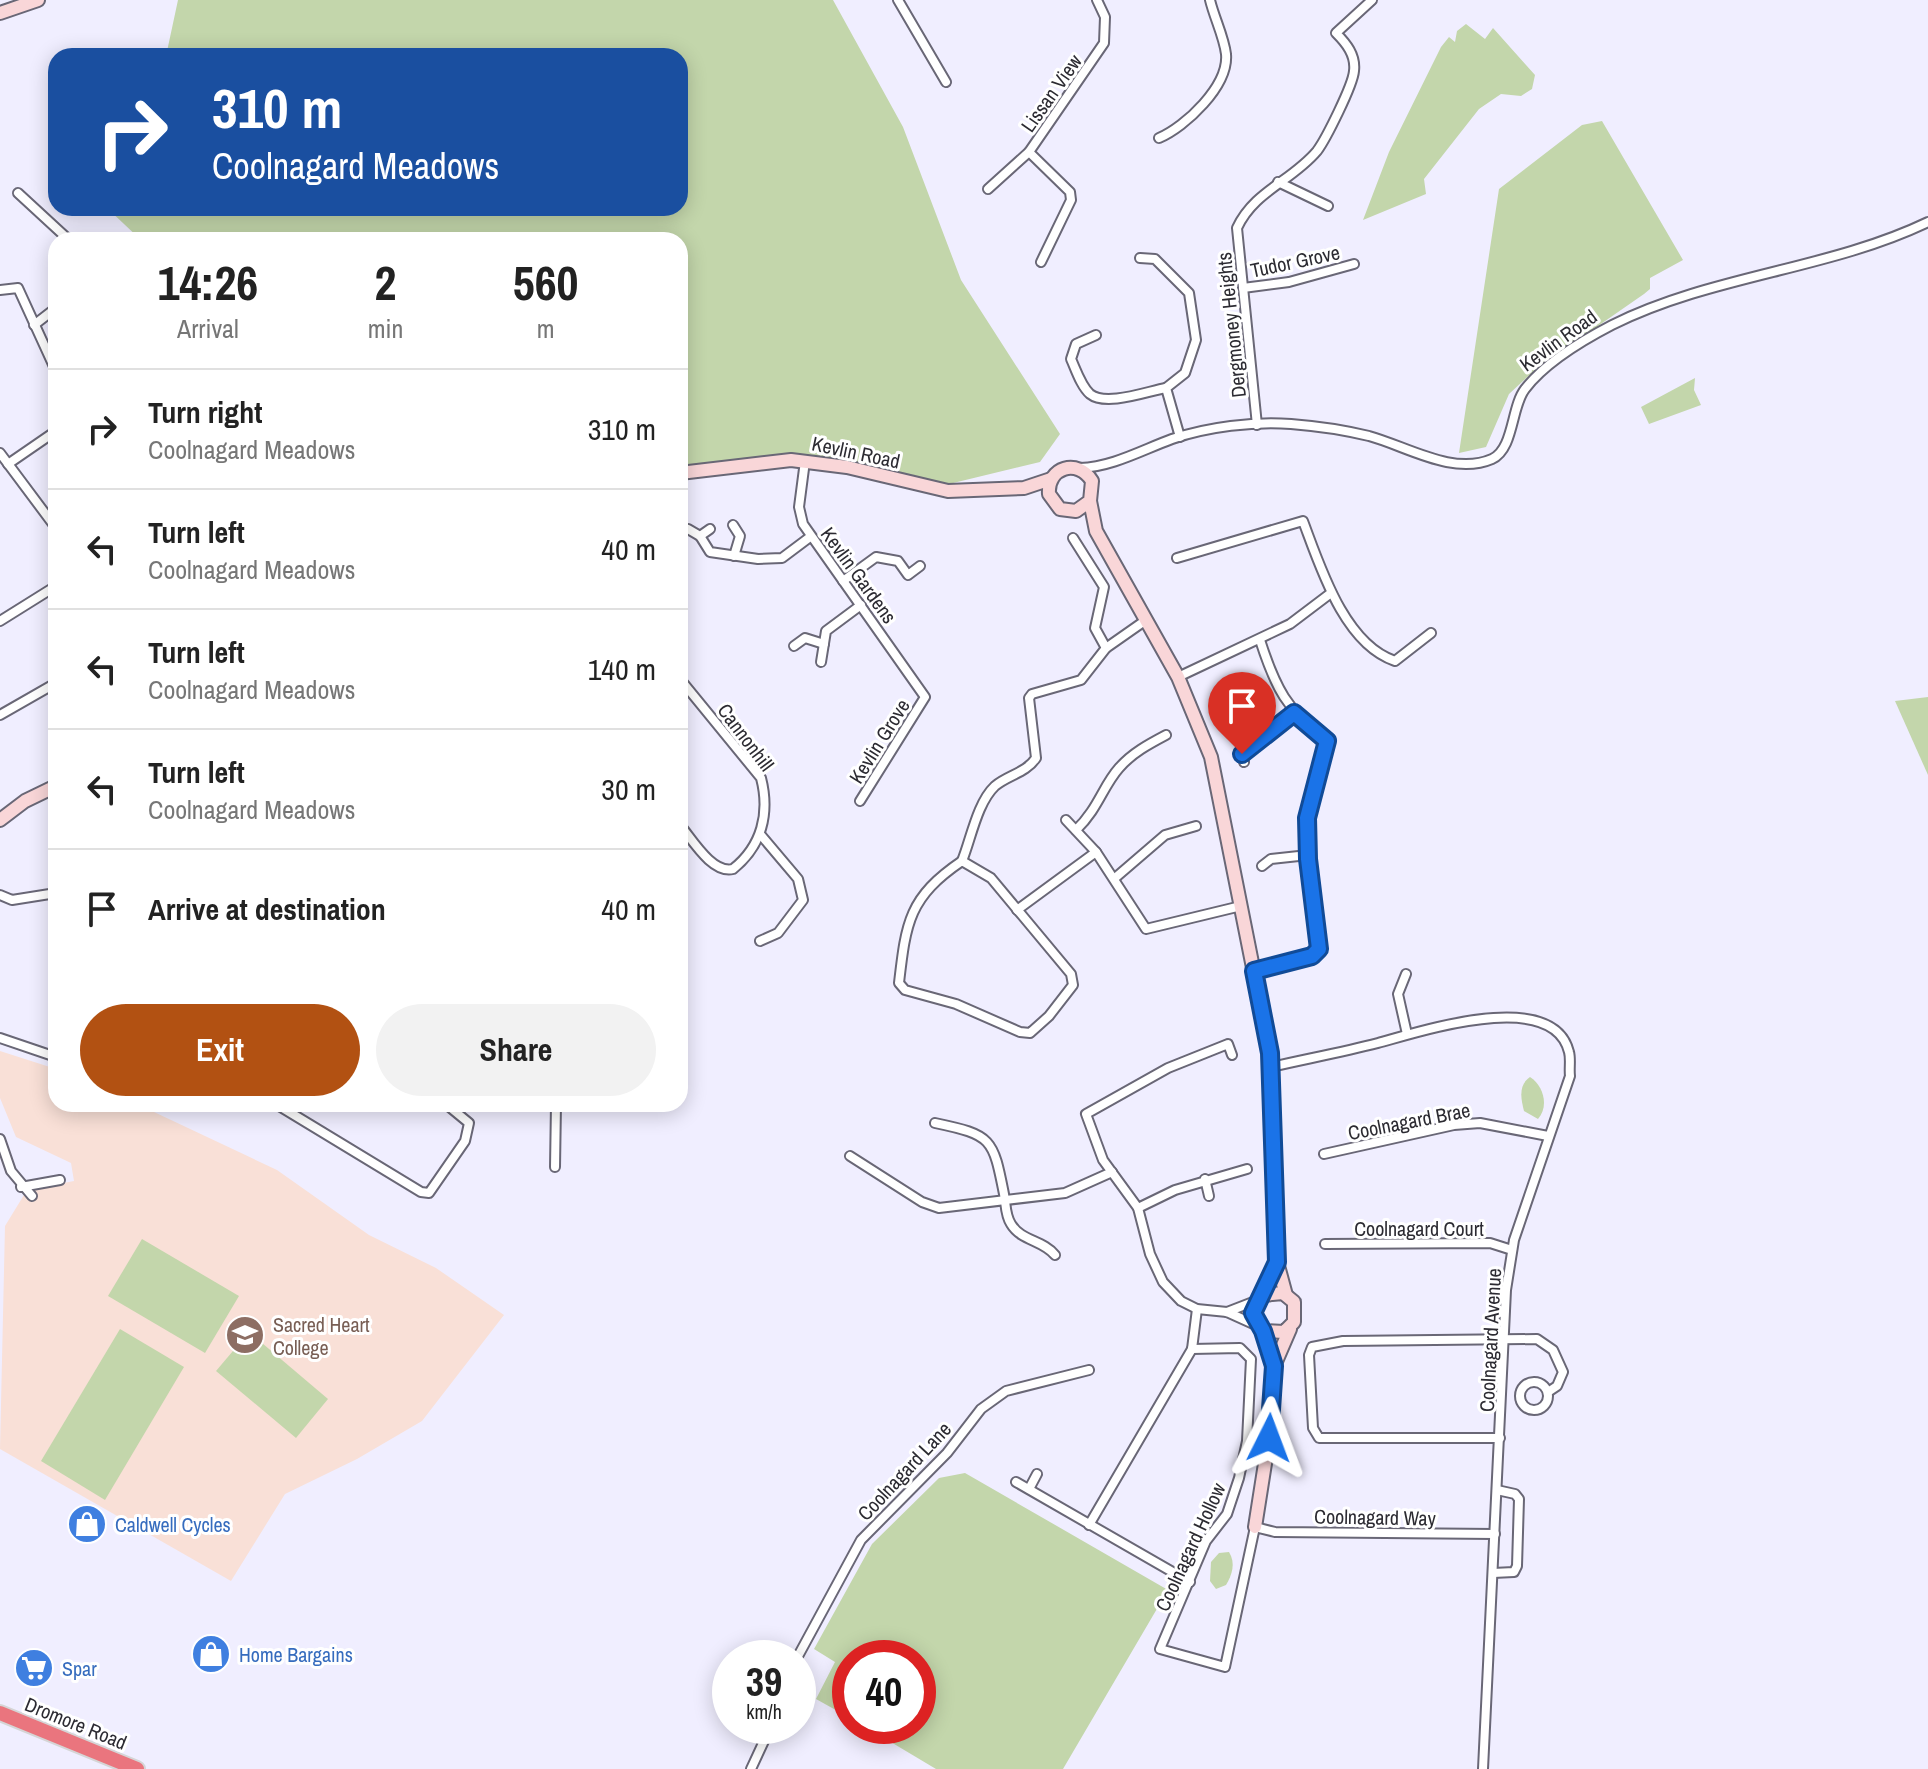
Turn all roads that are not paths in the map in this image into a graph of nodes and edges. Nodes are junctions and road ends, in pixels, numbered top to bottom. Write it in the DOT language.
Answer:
graph roads {
  1 [pos="38,0"];
  2 [pos="898,0"];
  3 [pos="1097,0"];
  4 [pos="1210,0"];
  5 [pos="1372,0"];
  6 [pos="0,13"];
  7 [pos="946,82"];
  8 [pos="1159,138"];
  9 [pos="1029,152"];
  10 [pos="1278,182"];
  11 [pos="988,189"];
  12 [pos="18,193"];
  13 [pos="1328,206"];
  14 [pos="1928,222"];
  15 [pos="60,232"];
  16 [pos="1140,258"];
  17 [pos="1041,262"];
  18 [pos="1354,264"];
  19 [pos="1243,288"];
  20 [pos="0,290"];
  21 [pos="48,314"];
  22 [pos="34,325"];
  23 [pos="1096,335"];
  24 [pos="48,354"];
  25 [pos="1166,388"];
  26 [pos="1257,425"];
  27 [pos="48,436"];
  28 [pos="1180,437"];
  29 [pos="0,453"];
  30 [pos="805,461"];
  31 [pos="8,464"];
  32 [pos="1108,464"];
  33 [pos="1079,468"];
  34 [pos="688,472"];
  35 [pos="1051,479"];
  36 [pos="1092,481"];
  37 [pos="1024,488"];
  38 [pos="1051,500"];
  39 [pos="1090,501"];
  40 [pos="1071,512"];
  41 [pos="48,517"];
  42 [pos="733,525"];
  43 [pos="688,529"];
  44 [pos="710,529"];
  45 [pos="1096,531"];
  46 [pos="700,536"];
  47 [pos="810,537"];
  48 [pos="1073,538"];
  49 [pos="734,556"];
  50 [pos="1177,558"];
  51 [pos="920,566"];
  52 [pos="843,581"];
  53 [pos="48,591"];
  54 [pos="1331,593"];
  55 [pos="861,605"];
  56 [pos="1146,620"];
  57 [pos="0,621"];
  58 [pos="1431,633"];
  59 [pos="1260,640"];
  60 [pos="824,644"];
  61 [pos="794,646"];
  62 [pos="1106,648"];
  63 [pos="821,662"];
  64 [pos="1178,677"];
  65 [pos="48,688"];
  66 [pos="688,689"];
  67 [pos="925,697"];
  68 [pos="1294,713"];
  69 [pos="0,715"];
  70 [pos="1166,735"];
  71 [pos="1244,762"];
  72 [pos="48,790"];
  73 [pos="860,801"];
  74 [pos="0,820"];
  75 [pos="1066,820"];
  76 [pos="1196,826"];
  77 [pos="1076,830"];
  78 [pos="688,833"];
  79 [pos="760,834"];
  80 [pos="1096,852"];
  81 [pos="1308,855"];
  82 [pos="962,861"];
  83 [pos="1262,866"];
  84 [pos="1115,878"];
  85 [pos="48,894"];
  86 [pos="0,895"];
  87 [pos="1241,906"];
  88 [pos="1017,910"];
  89 [pos="760,941"];
  90 [pos="1254,971"];
  91 [pos="1406,974"];
  92 [pos="1407,1034"];
  93 [pos="0,1038"];
  94 [pos="48,1054"];
  95 [pos="1232,1055"];
  96 [pos="1271,1067"];
  97 [pos="289,1112"];
  98 [pos="456,1112"];
  99 [pos="556,1112"];
  100 [pos="935,1123"];
  101 [pos="1548,1136"];
  102 [pos="0,1139"];
  103 [pos="1324,1154"];
  104 [pos="850,1156"];
  105 [pos="555,1167"];
  106 [pos="1247,1169"];
  107 [pos="1112,1172"];
  108 [pos="1205,1179"];
  109 [pos="60,1180"];
  110 [pos="21,1187"];
  111 [pos="32,1196"];
  112 [pos="1209,1196"];
  113 [pos="1005,1199"];
  114 [pos="1138,1208"];
  115 [pos="1325,1244"];
  116 [pos="1512,1250"];
  117 [pos="1055,1255"];
  118 [pos="1277,1262"];
  119 [pos="1286,1295"];
  120 [pos="1260,1297"];
  121 [pos="1197,1309"];
  122 [pos="1227,1312"];
  123 [pos="1290,1328"];
  124 [pos="1261,1329"];
  125 [pos="1505,1339"];
  126 [pos="1192,1349"];
  127 [pos="1274,1366"];
  128 [pos="1089,1370"];
  129 [pos="1548,1392"];
  130 [pos="1500,1438"];
  131 [pos="1037,1474"];
  132 [pos="1016,1482"];
  133 [pos="1029,1489"];
  134 [pos="1497,1490"];
  135 [pos="1089,1525"];
  136 [pos="1255,1527"];
  137 [pos="1495,1534"];
  138 [pos="1493,1573"];
  139 [pos="1190,1582"];
  140 [pos="807,1640"];
  141 [pos="0,1713"];
  142 [pos="763,1744"];
  143 [pos="137,1769"];
  144 [pos="751,1769"];
  145 [pos="1483,1769"];
  1 -- 6 [label="street"];
  2 -- 7 [label="street"];
  3 -- 9 [label="street, Lissan View"];
  4 -- 8 [label="street"];
  5 -- 10 [label="street, Dergmoney Heights"];
  9 -- 11 [label="street, Lissan View"];
  9 -- 17 [label="street"];
  10 -- 13 [label="street"];
  10 -- 19 [label="street, Dergmoney Heights"];
  12 -- 15 [label="street"];
  14 -- 26 [label="street, Kevlin Road"];
  16 -- 25 [label="street"];
  18 -- 19 [label="street, Tudor Grove"];
  19 -- 26 [label="street, Dergmoney Heights"];
  20 -- 22 [label="street"];
  21 -- 22 [label="street"];
  22 -- 24 [label="street"];
  23 -- 25 [label="street"];
  25 -- 28 [label="street"];
  26 -- 28 [label="street, Kevlin Road"];
  27 -- 31 [label="street"];
  28 -- 32 [label="street, Kevlin Road"];
  29 -- 31 [label="street"];
  30 -- 34 [label="street, Kevlin Road"];
  30 -- 37 [label="street, Kevlin Road"];
  30 -- 47 [label="street, Kevlin Gardens"];
  31 -- 41 [label="street"];
  32 -- 33 [label="street, Kevlin Road"];
  32 -- 36 [label="street, Kevlin Road"];
  33 -- 35 [label="street"];
  33 -- 36 [label="street"];
  35 -- 37 [label="street, Kevlin Road"];
  35 -- 38 [label="street"];
  36 -- 39 [label="street"];
  37 -- 38 [label="street, Kevlin Road"];
  38 -- 40 [label="street"];
  39 -- 40 [label="street"];
  39 -- 45 [label="street"];
  40 -- 45 [label="street"];
  42 -- 49 [label="street"];
  43 -- 46 [label="street"];
  44 -- 46 [label="street"];
  45 -- 56 [label="street"];
  46 -- 49 [label="street"];
  47 -- 49 [label="street"];
  47 -- 52 [label="street, Kevlin Gardens"];
  48 -- 62 [label="street"];
  50 -- 54 [label="street"];
  51 -- 52 [label="street"];
  52 -- 55 [label="street, Kevlin Gardens"];
  53 -- 57 [label="street"];
  54 -- 58 [label="street"];
  54 -- 59 [label="street"];
  55 -- 60 [label="street"];
  55 -- 67 [label="street, Kevlin Gardens"];
  56 -- 62 [label="street"];
  56 -- 64 [label="street"];
  59 -- 64 [label="street"];
  59 -- 68 [label="street"];
  60 -- 61 [label="street"];
  60 -- 63 [label="street"];
  62 -- 82 [label="street"];
  64 -- 87 [label="street"];
  65 -- 69 [label="street"];
  66 -- 79 [label="street, Cannonhill"];
  67 -- 73 [label="street, Kevlin Grove"];
  68 -- 71 [label="street"];
  68 -- 81 [label="street"];
  70 -- 77 [label="street"];
  72 -- 74 [label="street"];
  75 -- 77 [label="street"];
  76 -- 84 [label="street"];
  77 -- 80 [label="street"];
  78 -- 79 [label="street, Cannonhill"];
  79 -- 89 [label="street"];
  80 -- 84 [label="street"];
  80 -- 88 [label="street"];
  81 -- 83 [label="street"];
  81 -- 90 [label="street"];
  82 -- 88 [label="street"];
  82 -- 88 [label="street"];
  84 -- 87 [label="street"];
  85 -- 86 [label="street"];
  87 -- 90 [label="street"];
  90 -- 96 [label="street"];
  91 -- 92 [label="street"];
  92 -- 96 [label="street, Coolnagard Avenue"];
  92 -- 101 [label="street, Coolnagard Avenue"];
  93 -- 94 [label="street"];
  95 -- 107 [label="street"];
  96 -- 118 [label="street"];
  97 -- 98 [label="street"];
  99 -- 105 [label="street"];
  100 -- 113 [label="street"];
  101 -- 103 [label="street, Coolnagard Brae"];
  101 -- 116 [label="street, Coolnagard Avenue"];
  102 -- 110 [label="street"];
  104 -- 113 [label="street"];
  106 -- 108 [label="street"];
  107 -- 113 [label="street"];
  107 -- 114 [label="street"];
  108 -- 112 [label="street"];
  108 -- 114 [label="street"];
  109 -- 110 [label="street"];
  110 -- 111 [label="street"];
  113 -- 117 [label="street"];
  114 -- 121 [label="street"];
  115 -- 116 [label="street, Coolnagard Court"];
  116 -- 125 [label="street, Coolnagard Avenue"];
  118 -- 119 [label="street"];
  118 -- 120 [label="street"];
  119 -- 120 [label="street"];
  119 -- 123 [label="street"];
  120 -- 122 [label="street"];
  120 -- 124 [label="street"];
  121 -- 122 [label="street"];
  121 -- 126 [label="street"];
  122 -- 124 [label="street"];
  123 -- 124 [label="street"];
  123 -- 127 [label="street"];
  124 -- 127 [label="street"];
  125 -- 129 [label="street"];
  125 -- 130 [label="street, Coolnagard Avenue"];
  125 -- 130 [label="street"];
  126 -- 135 [label="street"];
  126 -- 139 [label="street, Coolnagard Hollow"];
  127 -- 136 [label="street"];
  128 -- 140 [label="street, Coolnagard Lane"];
  130 -- 134 [label="street, Coolnagard Avenue"];
  131 -- 133 [label="street"];
  132 -- 133 [label="street"];
  133 -- 135 [label="street"];
  134 -- 137 [label="street, Coolnagard Avenue"];
  134 -- 138 [label="street"];
  135 -- 139 [label="street"];
  136 -- 137 [label="street, Coolnagard Way"];
  136 -- 139 [label="street, Coolnagard Hollow"];
  137 -- 138 [label="street, Coolnagard Avenue"];
  138 -- 145 [label="street, Coolnagard Avenue"];
  141 -- 143 [label="highway, Dromore Road"];
  142 -- 144 [label="street"];
}
